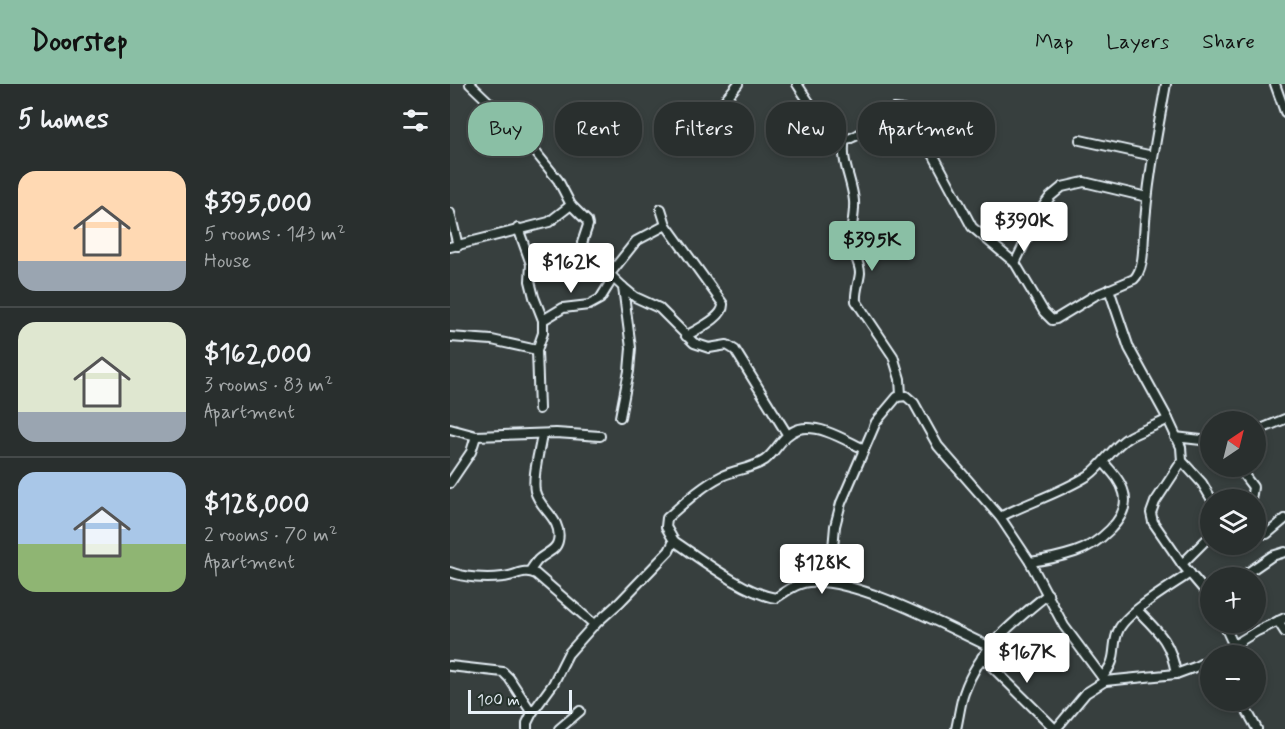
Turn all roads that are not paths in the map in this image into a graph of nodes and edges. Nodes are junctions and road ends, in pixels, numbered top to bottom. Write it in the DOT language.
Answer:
graph roads {
  1 [pos="470,84"];
  2 [pos="738,84"];
  3 [pos="797,84"];
  4 [pos="1166,84"];
  5 [pos="1275,84"];
  6 [pos="723,102"];
  7 [pos="810,102"];
  8 [pos="1285,111"];
  9 [pos="846,139"];
  10 [pos="1080,140"];
  11 [pos="843,156"];
  12 [pos="1153,156"];
  13 [pos="1147,197"];
  14 [pos="571,205"];
  15 [pos="661,209"];
  16 [pos="450,213"];
  17 [pos="666,225"];
  18 [pos="518,228"];
  19 [pos="454,247"];
  20 [pos="1015,263"];
  21 [pos="611,276"];
  22 [pos="623,287"];
  23 [pos="1109,289"];
  24 [pos="543,320"];
  25 [pos="686,336"];
  26 [pos="450,337"];
  27 [pos="537,350"];
  28 [pos="902,395"];
  29 [pos="539,409"];
  30 [pos="620,417"];
  31 [pos="1168,419"];
  32 [pos="1285,419"];
  33 [pos="1266,427"];
  34 [pos="450,429"];
  35 [pos="542,434"];
  36 [pos="787,434"];
  37 [pos="476,436"];
  38 [pos="600,436"];
  39 [pos="1175,437"];
  40 [pos="1200,440"];
  41 [pos="864,449"];
  42 [pos="1182,461"];
  43 [pos="1104,463"];
  44 [pos="450,483"];
  45 [pos="1206,489"];
  46 [pos="1000,517"];
  47 [pos="1284,521"];
  48 [pos="1266,534"];
  49 [pos="674,540"];
  50 [pos="1200,546"];
  51 [pos="1285,552"];
  52 [pos="1030,562"];
  53 [pos="1182,564"];
  54 [pos="1256,567"];
  55 [pos="530,571"];
  56 [pos="450,572"];
  57 [pos="1190,573"];
  58 [pos="1200,581"];
  59 [pos="830,582"];
  60 [pos="1048,594"];
  61 [pos="1137,610"];
  62 [pos="1282,620"];
  63 [pos="595,625"];
  64 [pos="1285,632"];
  65 [pos="1228,633"];
  66 [pos="1233,644"];
  67 [pos="990,647"];
  68 [pos="981,657"];
  69 [pos="1200,665"];
  70 [pos="450,666"];
  71 [pos="1176,674"];
  72 [pos="1104,679"];
  73 [pos="580,711"];
  74 [pos="1247,711"];
  75 [pos="532,713"];
  76 [pos="527,729"];
  77 [pos="559,729"];
  78 [pos="956,729"];
  79 [pos="1055,729"];
  80 [pos="1257,729"];
  1 -- 14 [label="street"];
  2 -- 6 [label="street"];
  3 -- 7 [label="street"];
  4 -- 12 [label="street"];
  5 -- 8 [label="street"];
  9 -- 20 [label="street"];
  10 -- 12 [label="street"];
  11 -- 28 [label="street"];
  12 -- 13 [label="street"];
  13 -- 20 [label="street"];
  13 -- 23 [label="street"];
  14 -- 18 [label="street"];
  14 -- 21 [label="street"];
  15 -- 17 [label="street"];
  16 -- 19 [label="street"];
  17 -- 21 [label="street"];
  17 -- 25 [label="street"];
  18 -- 19 [label="street"];
  18 -- 24 [label="street"];
  20 -- 23 [label="street"];
  21 -- 22 [label="street"];
  21 -- 24 [label="street"];
  22 -- 25 [label="street"];
  22 -- 30 [label="street"];
  23 -- 31 [label="street"];
  24 -- 27 [label="street"];
  25 -- 36 [label="street"];
  26 -- 27 [label="street"];
  27 -- 29 [label="street"];
  28 -- 41 [label="street"];
  28 -- 46 [label="street"];
  31 -- 39 [label="street"];
  31 -- 43 [label="street"];
  32 -- 33 [label="street"];
  34 -- 37 [label="street"];
  35 -- 37 [label="street"];
  35 -- 38 [label="street"];
  35 -- 55 [label="street"];
  36 -- 41 [label="street"];
  36 -- 49 [label="street"];
  37 -- 44 [label="street"];
  39 -- 40 [label="street"];
  39 -- 42 [label="street"];
  41 -- 59 [label="street"];
  42 -- 45 [label="street"];
  42 -- 53 [label="street"];
  43 -- 46 [label="street"];
  43 -- 52 [label="street"];
  46 -- 52 [label="street"];
  47 -- 48 [label="street"];
  49 -- 59 [label="street"];
  49 -- 63 [label="street"];
  50 -- 53 [label="street"];
  51 -- 54 [label="street"];
  52 -- 60 [label="street"];
  53 -- 57 [label="street"];
  55 -- 56 [label="street"];
  55 -- 63 [label="street"];
  57 -- 58 [label="street"];
  57 -- 61 [label="street"];
  59 -- 67 [label="street"];
  60 -- 67 [label="street"];
  60 -- 72 [label="street"];
  61 -- 71 [label="street"];
  61 -- 72 [label="street"];
  62 -- 64 [label="street"];
  62 -- 66 [label="street"];
  63 -- 75 [label="street"];
  65 -- 66 [label="street"];
  67 -- 68 [label="street"];
  68 -- 78 [label="street"];
  68 -- 79 [label="street"];
  69 -- 71 [label="street"];
  70 -- 75 [label="street"];
  71 -- 72 [label="street"];
  72 -- 79 [label="street"];
  73 -- 77 [label="street"];
  74 -- 80 [label="street"];
  75 -- 76 [label="street"];
}
